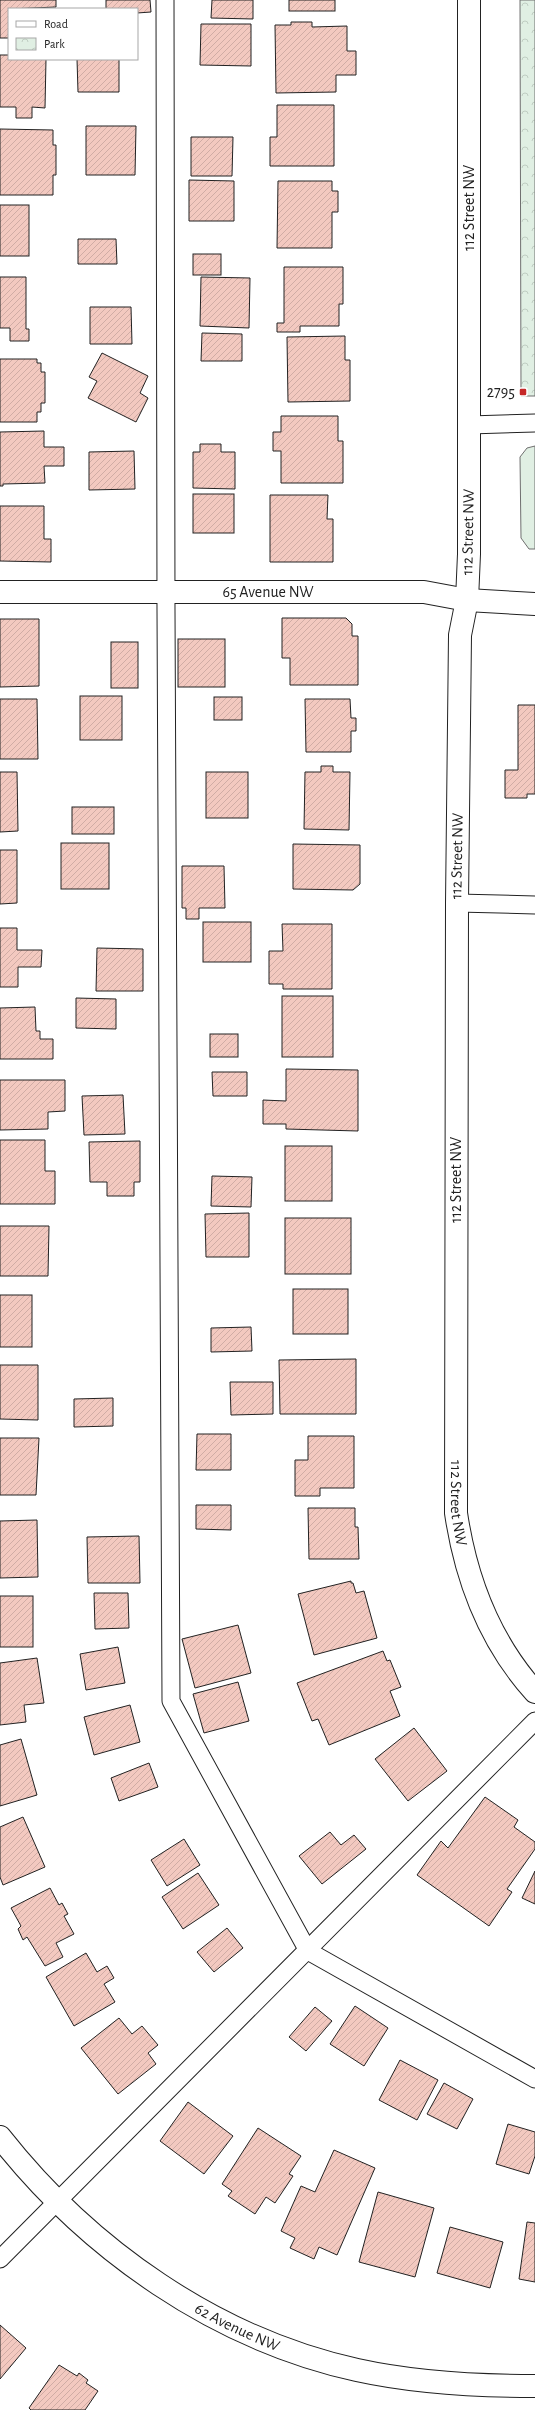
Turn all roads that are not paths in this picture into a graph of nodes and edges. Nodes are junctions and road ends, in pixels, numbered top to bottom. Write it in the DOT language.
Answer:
graph roads {
  1 [pos="165,0"];
  2 [pos="469,0"];
  3 [pos="529,424"];
  4 [pos="468,425"];
  5 [pos="0,592"];
  6 [pos="166,592"];
  7 [pos="467,600"];
  8 [pos="535,604"];
  9 [pos="457,903"];
  10 [pos="535,905"];
  11 [pos="535,1692"];
  12 [pos="535,1721"];
  13 [pos="308,1951"];
  14 [pos="535,2079"];
  15 [pos="0,2137"];
  16 [pos="56,2201"];
  17 [pos="0,2259"];
  18 [pos="535,2386"];
  1 -- 6 [label="lane"];
  2 -- 4 [label="street, 112 Street NW"];
  3 -- 4 [label="lane"];
  4 -- 7 [label="street, 112 Street NW"];
  5 -- 6 [label="street, 65 Avenue NW"];
  6 -- 7 [label="street, 65 Avenue NW"];
  6 -- 13 [label="lane"];
  7 -- 8 [label="street, 65 Avenue NW"];
  7 -- 9 [label="street, 112 Street NW"];
  9 -- 10 [label="lane"];
  9 -- 11 [label="street, 112 Street NW"];
  12 -- 13 [label="lane"];
  13 -- 14 [label="lane"];
  13 -- 16 [label="lane"];
  15 -- 16 [label="street, 62 Avenue NW"];
  16 -- 17 [label="lane"];
  16 -- 18 [label="street, 62 Avenue NW"];
}
